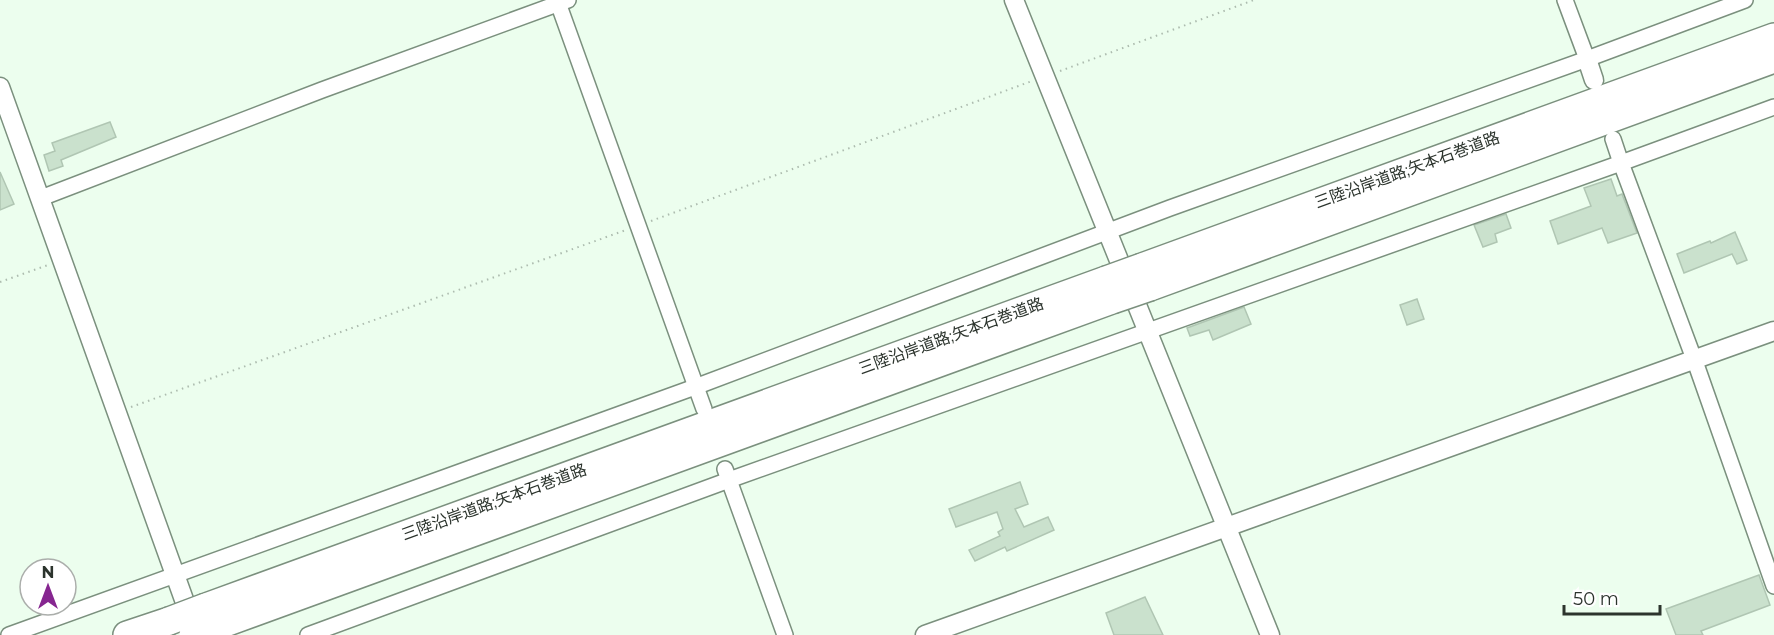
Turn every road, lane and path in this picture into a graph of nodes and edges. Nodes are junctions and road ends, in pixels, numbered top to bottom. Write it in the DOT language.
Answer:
graph roads {
  1 [pos="1014,0"];
  2 [pos="1254,0"];
  3 [pos="1565,0"];
  4 [pos="1745,0"];
  5 [pos="562,1"];
  6 [pos="1774,36"];
  7 [pos="1587,59"];
  8 [pos="1774,59"];
  9 [pos="1045,77"];
  10 [pos="1594,80"];
  11 [pos="0,87"];
  12 [pos="1774,107"];
  13 [pos="1613,139"];
  14 [pos="1621,163"];
  15 [pos="40,198"];
  16 [pos="638,226"];
  17 [pos="1107,232"];
  18 [pos="63,260"];
  19 [pos="1146,277"];
  20 [pos="0,282"];
  21 [pos="1147,331"];
  22 [pos="1774,332"];
  23 [pos="1694,360"];
  24 [pos="695,387"];
  25 [pos="704,409"];
  26 [pos="117,412"];
  27 [pos="727,475"];
  28 [pos="1226,528"];
  29 [pos="176,576"];
  30 [pos="1774,586"];
  31 [pos="202,626"];
  32 [pos="9,635"];
  33 [pos="127,635"];
  34 [pos="308,635"];
  35 [pos="785,635"];
  36 [pos="925,635"];
  37 [pos="1270,635"];
  1 -- 9 [label="street"];
  2 -- 9 [label="path"];
  3 -- 7 [label="street"];
  4 -- 7 [label="street"];
  5 -- 15 [label="street"];
  5 -- 16 [label="street"];
  6 -- 19 [label="highway, 三陸沿岸道路;矢本石巻道路"];
  7 -- 10 [label="street"];
  7 -- 17 [label="street"];
  8 -- 19 [label="highway, 三陸沿岸道路;矢本石巻道路"];
  9 -- 16 [label="path"];
  9 -- 17 [label="street"];
  11 -- 15 [label="street"];
  12 -- 14 [label="street"];
  13 -- 14 [label="street"];
  14 -- 21 [label="street"];
  14 -- 23 [label="street"];
  15 -- 18 [label="street"];
  16 -- 24 [label="street"];
  16 -- 26 [label="path"];
  17 -- 21 [label="street"];
  17 -- 24 [label="street"];
  18 -- 20 [label="path"];
  18 -- 26 [label="street"];
  19 -- 31 [label="highway, 三陸沿岸道路;矢本石巻道路, bridge"];
  21 -- 27 [label="street"];
  21 -- 28 [label="street"];
  22 -- 23 [label="street"];
  23 -- 28 [label="street"];
  23 -- 30 [label="street"];
  24 -- 25 [label="street"];
  24 -- 29 [label="street"];
  26 -- 29 [label="street"];
  27 -- 34 [label="street"];
  27 -- 35 [label="street"];
  28 -- 36 [label="street"];
  28 -- 37 [label="street"];
  29 -- 31 [label="street"];
  29 -- 32 [label="street"];
  31 -- 33 [label="highway, 三陸沿岸道路;矢本石巻道路, bridge"];
}
